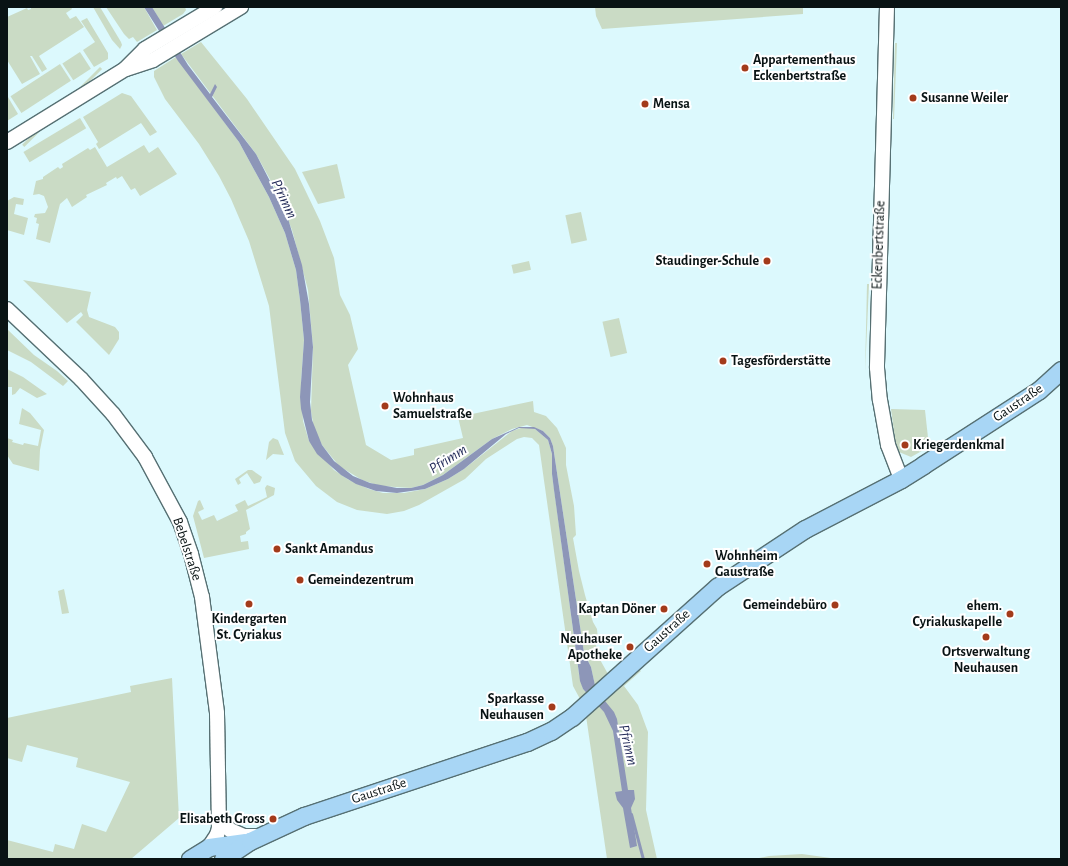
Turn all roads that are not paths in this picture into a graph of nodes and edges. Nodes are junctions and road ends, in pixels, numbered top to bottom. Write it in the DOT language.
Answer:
graph roads {
  1 [pos="215,7"];
  2 [pos="241,7"];
  3 [pos="887,7"];
  4 [pos="196,26"];
  5 [pos="7,142"];
  6 [pos="7,310"];
  7 [pos="1061,370"];
  8 [pos="901,479"];
  9 [pos="218,809"];
  10 [pos="257,838"];
  11 [pos="209,847"];
  12 [pos="190,859"];
  13 [pos="223,859"];
  1 -- 4 [label="street"];
  2 -- 4 [label="street"];
  3 -- 8 [label="street, Eckenbertstraße"];
  4 -- 5 [label="street"];
  6 -- 9 [label="street, Bebelstraße"];
  7 -- 8 [label="main road, Gaustraße"];
  8 -- 10 [label="main road, Gaustraße"];
  9 -- 10 [label="street"];
  9 -- 11 [label="street, Bebelstraße"];
  10 -- 11 [label="main road, Gaustraße"];
  10 -- 13 [label="main road, Gaustraße"];
  11 -- 12 [label="main road, Gaustraße"];
}
